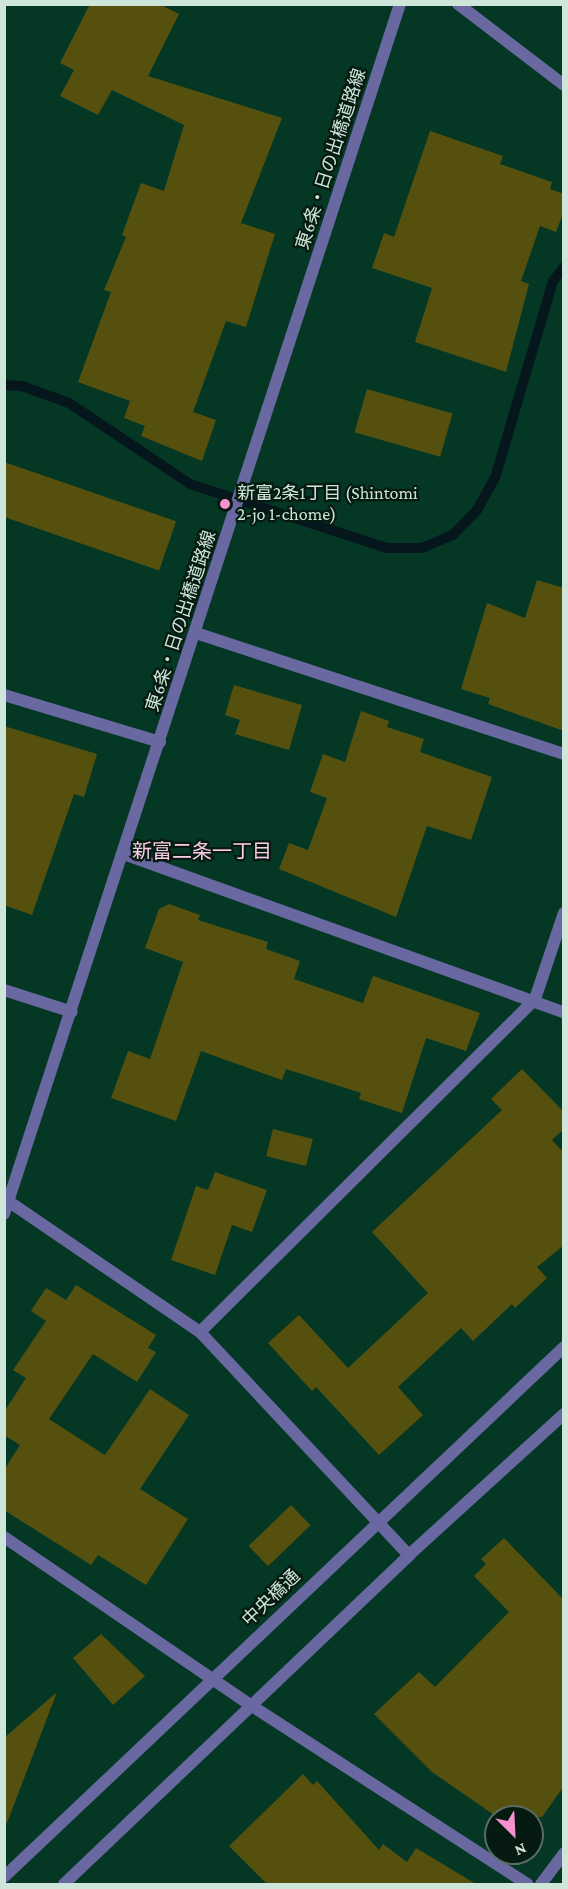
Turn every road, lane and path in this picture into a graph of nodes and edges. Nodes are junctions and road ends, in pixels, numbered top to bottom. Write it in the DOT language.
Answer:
graph roads {
  1 [pos="400,4"];
  2 [pos="458,4"];
  3 [pos="564,85"];
  4 [pos="196,633"];
  5 [pos="4,695"];
  6 [pos="160,742"];
  7 [pos="564,754"];
  8 [pos="124,854"];
  9 [pos="564,914"];
  10 [pos="4,990"];
  11 [pos="535,999"];
  12 [pos="72,1011"];
  13 [pos="564,1012"];
  14 [pos="6,1207"];
  15 [pos="200,1332"];
  16 [pos="564,1347"];
  17 [pos="564,1414"];
  18 [pos="378,1521"];
  19 [pos="4,1537"];
  20 [pos="409,1555"];
  21 [pos="212,1679"];
  22 [pos="252,1706"];
  23 [pos="564,1853"];
  24 [pos="4,1877"];
  25 [pos="520,1883"];
  26 [pos="64,1884"];
  27 [pos="541,1884"];
  1 -- 4 [label="street, 東6条・日の出橋道路線"];
  2 -- 3 [label="street"];
  4 -- 6 [label="street, 東6条・日の出橋道路線"];
  4 -- 7 [label="street"];
  5 -- 6 [label="street"];
  6 -- 8 [label="street, 東6条・日の出橋道路線"];
  8 -- 11 [label="street"];
  8 -- 12 [label="street, 東6条・日の出橋道路線"];
  9 -- 11 [label="street"];
  10 -- 12 [label="street"];
  11 -- 13 [label="street"];
  11 -- 15 [label="street"];
  12 -- 14 [label="street, 東6条・日の出橋道路線"];
  14 -- 15 [label="street"];
  15 -- 18 [label="street"];
  16 -- 18 [label="street, 中央橋通"];
  17 -- 20 [label="street"];
  18 -- 20 [label="street"];
  18 -- 21 [label="street, 中央橋通"];
  19 -- 21 [label="street"];
  20 -- 22 [label="street"];
  21 -- 22 [label="street"];
  21 -- 24 [label="street, 中央橋通"];
  22 -- 25 [label="street"];
  22 -- 26 [label="street"];
  23 -- 27 [label="street"];
}
